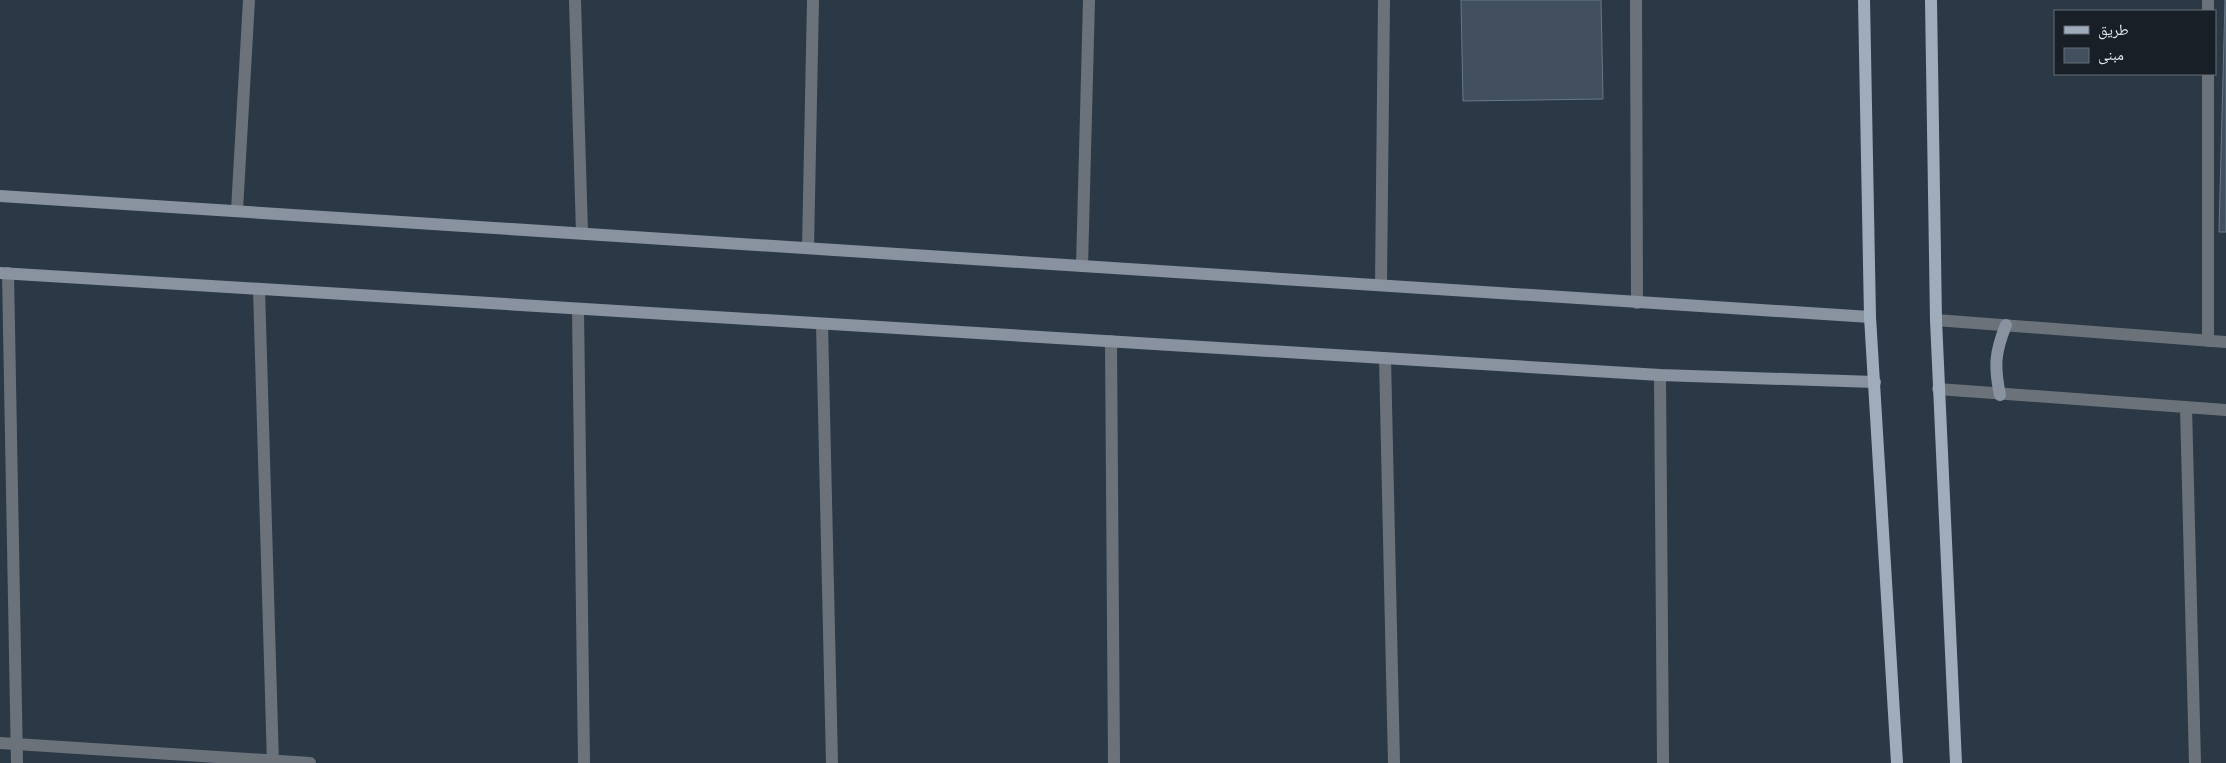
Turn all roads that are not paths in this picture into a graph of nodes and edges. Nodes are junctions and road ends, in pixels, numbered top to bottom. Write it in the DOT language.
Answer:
graph roads {
  1 [pos="249,0"];
  2 [pos="575,0"];
  3 [pos="813,0"];
  4 [pos="1089,0"];
  5 [pos="1384,0"];
  6 [pos="1636,0"];
  7 [pos="1864,0"];
  8 [pos="1931,0"];
  9 [pos="2208,75"];
  10 [pos="0,196"];
  11 [pos="237,210"];
  12 [pos="582,233"];
  13 [pos="808,248"];
  14 [pos="1082,266"];
  15 [pos="4,273"];
  16 [pos="1381,285"];
  17 [pos="259,289"];
  18 [pos="1637,303"];
  19 [pos="578,309"];
  20 [pos="1870,317"];
  21 [pos="1936,320"];
  22 [pos="822,324"];
  23 [pos="2006,325"];
  24 [pos="1110,341"];
  25 [pos="2208,341"];
  26 [pos="2226,342"];
  27 [pos="1385,358"];
  28 [pos="1660,375"];
  29 [pos="1875,382"];
  30 [pos="1938,389"];
  31 [pos="2000,395"];
  32 [pos="2186,407"];
  33 [pos="2226,410"];
  34 [pos="0,743"];
  35 [pos="17,744"];
  36 [pos="273,762"];
  37 [pos="17,763"];
  38 [pos="310,763"];
  39 [pos="584,763"];
  40 [pos="832,763"];
  41 [pos="1114,763"];
  42 [pos="1394,763"];
  43 [pos="1663,763"];
  44 [pos="1897,763"];
  45 [pos="1956,763"];
  46 [pos="2195,763"];
  1 -- 11 [label="street"];
  2 -- 12 [label="street"];
  3 -- 13 [label="street"];
  4 -- 14 [label="street"];
  5 -- 16 [label="street"];
  6 -- 18 [label="street"];
  7 -- 20 [label="main road"];
  8 -- 21 [label="main road"];
  9 -- 25 [label="street"];
  10 -- 11 [label="street"];
  11 -- 12 [label="street"];
  12 -- 13 [label="street"];
  13 -- 14 [label="street"];
  14 -- 16 [label="street"];
  15 -- 17 [label="street"];
  15 -- 35 [label="street"];
  16 -- 18 [label="street"];
  17 -- 19 [label="street"];
  17 -- 36 [label="street"];
  18 -- 20 [label="street"];
  19 -- 22 [label="street"];
  19 -- 39 [label="street"];
  20 -- 29 [label="main road"];
  21 -- 23 [label="street"];
  21 -- 30 [label="main road"];
  22 -- 24 [label="street"];
  22 -- 40 [label="street"];
  23 -- 25 [label="street"];
  23 -- 31 [label="street"];
  24 -- 27 [label="street"];
  24 -- 41 [label="street"];
  25 -- 26 [label="street"];
  27 -- 28 [label="street"];
  27 -- 42 [label="street"];
  28 -- 29 [label="street"];
  28 -- 43 [label="street"];
  29 -- 44 [label="main road"];
  30 -- 31 [label="street"];
  30 -- 45 [label="main road"];
  31 -- 32 [label="street"];
  32 -- 33 [label="street"];
  32 -- 46 [label="street"];
  34 -- 35 [label="street"];
  35 -- 36 [label="street"];
  35 -- 37 [label="street"];
  36 -- 38 [label="street"];
}
